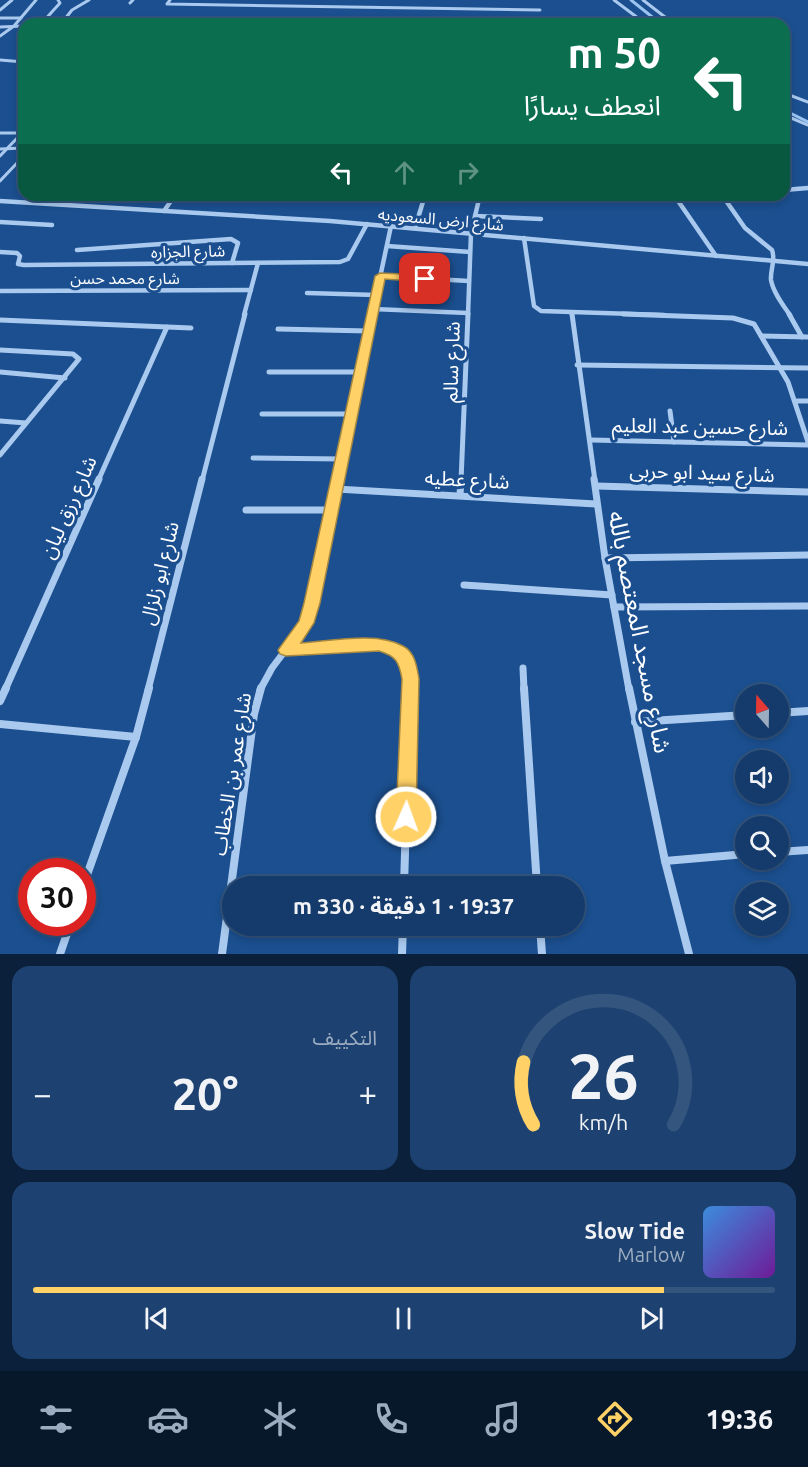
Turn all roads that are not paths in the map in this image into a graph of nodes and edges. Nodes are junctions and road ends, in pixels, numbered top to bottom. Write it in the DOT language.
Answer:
graph roads {
  1 [pos="12,0"];
  2 [pos="36,0"];
  3 [pos="58,0"];
  4 [pos="89,0"];
  5 [pos="133,0"];
  6 [pos="170,0"];
  7 [pos="614,0"];
  8 [pos="643,0"];
  9 [pos="130,3"];
  10 [pos="0,10"];
  11 [pos="540,10"];
  12 [pos="0,18"];
  13 [pos="21,18"];
  14 [pos="46,18"];
  15 [pos="66,18"];
  16 [pos="638,18"];
  17 [pos="666,18"];
  18 [pos="18,21"];
  19 [pos="14,26"];
  20 [pos="18,26"];
  21 [pos="0,27"];
  22 [pos="0,36"];
  23 [pos="0,60"];
  24 [pos="18,62"];
  25 [pos="790,95"];
  26 [pos="808,102"];
  27 [pos="790,118"];
  28 [pos="808,125"];
  29 [pos="0,133"];
  30 [pos="18,133"];
  31 [pos="18,138"];
  32 [pos="8,148"];
  33 [pos="18,148"];
  34 [pos="0,149"];
  35 [pos="0,156"];
  36 [pos="18,162"];
  37 [pos="0,182"];
  38 [pos="808,188"];
  39 [pos="790,190"];
  40 [pos="0,201"];
  41 [pos="171,201"];
  42 [pos="423,201"];
  43 [pos="479,201"];
  44 [pos="678,201"];
  45 [pos="726,201"];
  46 [pos="164,211"];
  47 [pos="475,216"];
  48 [pos="541,219"];
  49 [pos="0,222"];
  50 [pos="367,224"];
  51 [pos="52,225"];
  52 [pos="391,226"];
  53 [pos="415,228"];
  54 [pos="471,234"];
  55 [pos="524,238"];
  56 [pos="387,246"];
  57 [pos="78,250"];
  58 [pos="0,252"];
  59 [pos="470,252"];
  60 [pos="716,256"];
  61 [pos="773,261"];
  62 [pos="232,263"];
  63 [pos="258,263"];
  64 [pos="808,264"];
  65 [pos="380,276"];
  66 [pos="469,281"];
  67 [pos="251,290"];
  68 [pos="0,291"];
  69 [pos="307,293"];
  70 [pos="376,295"];
  71 [pos="373,309"];
  72 [pos="468,313"];
  73 [pos="572,313"];
  74 [pos="0,321"];
  75 [pos="167,327"];
  76 [pos="191,328"];
  77 [pos="278,329"];
  78 [pos="368,331"];
  79 [pos="761,336"];
  80 [pos="805,337"];
  81 [pos="0,350"];
  82 [pos="578,365"];
  83 [pos="781,368"];
  84 [pos="808,368"];
  85 [pos="0,372"];
  86 [pos="269,372"];
  87 [pos="360,372"];
  88 [pos="65,378"];
  89 [pos="795,401"];
  90 [pos="808,401"];
  91 [pos="670,411"];
  92 [pos="262,414"];
  93 [pos="351,414"];
  94 [pos="0,422"];
  95 [pos="26,423"];
  96 [pos="591,440"];
  97 [pos="675,442"];
  98 [pos="808,443"];
  99 [pos="0,455"];
  100 [pos="253,458"];
  101 [pos="342,459"];
  102 [pos="596,486"];
  103 [pos="336,489"];
  104 [pos="808,492"];
  105 [pos="460,495"];
  106 [pos="596,504"];
  107 [pos="246,510"];
  108 [pos="331,510"];
  109 [pos="808,555"];
  110 [pos="605,558"];
  111 [pos="464,585"];
  112 [pos="612,596"];
  113 [pos="808,606"];
  114 [pos="614,607"];
  115 [pos="286,650"];
  116 [pos="523,669"];
  117 [pos="0,701"];
  118 [pos="808,711"];
  119 [pos="789,712"];
  120 [pos="735,716"];
  121 [pos="636,722"];
  122 [pos="0,724"];
  123 [pos="136,737"];
  124 [pos="808,850"];
  125 [pos="789,851"];
  126 [pos="735,855"];
  127 [pos="93,858"];
  128 [pos="665,861"];
  129 [pos="404,876"];
  130 [pos="536,876"];
  131 [pos="66,936"];
  132 [pos="403,936"];
  133 [pos="541,936"];
  134 [pos="60,954"];
  135 [pos="222,954"];
  136 [pos="402,954"];
  137 [pos="542,954"];
  138 [pos="689,954"];
  1 -- 10 [label="street"];
  2 -- 13 [label="street"];
  3 -- 14 [label="street"];
  4 -- 15 [label="street"];
  5 -- 9 [label="street"];
  6 -- 11 [label="street"];
  7 -- 16 [label="street"];
  8 -- 17 [label="street"];
  12 -- 13 [label="street"];
  18 -- 19 [label="street"];
  19 -- 20 [label="street"];
  19 -- 21 [label="street"];
  19 -- 22 [label="street"];
  23 -- 24 [label="street"];
  25 -- 26 [label="street"];
  27 -- 28 [label="street"];
  29 -- 30 [label="street"];
  31 -- 32 [label="street"];
  32 -- 33 [label="street"];
  32 -- 34 [label="street"];
  32 -- 35 [label="street"];
  36 -- 37 [label="street"];
  38 -- 39 [label="street"];
  40 -- 46 [label="street, شارع ارض السعوديه"];
  41 -- 46 [label="street"];
  42 -- 53 [label="street"];
  43 -- 47 [label="street, شارع سالم"];
  44 -- 60 [label="street"];
  45 -- 61 [label="street"];
  46 -- 50 [label="street, شارع ارض السعوديه"];
  47 -- 48 [label="street"];
  47 -- 54 [label="street, شارع سالم"];
  49 -- 51 [label="street"];
  50 -- 52 [label="street, شارع ارض السعوديه"];
  50 -- 63 [label="street, شارع الجزاره"];
  52 -- 53 [label="street, شارع ارض السعوديه"];
  52 -- 56 [label="street, شارع عمر بن الخطاب"];
  53 -- 54 [label="street, شارع ارض السعوديه"];
  54 -- 55 [label="street, شارع ارض السعوديه"];
  54 -- 59 [label="street, شارع سالم"];
  55 -- 60 [label="street, شارع ارض السعوديه"];
  55 -- 73 [label="street"];
  56 -- 59 [label="street"];
  56 -- 65 [label="street, شارع عمر بن الخطاب"];
  57 -- 62 [label="street"];
  58 -- 62 [label="street, شارع الجزاره"];
  59 -- 66 [label="street, شارع سالم"];
  60 -- 61 [label="street, شارع ارض السعوديه"];
  61 -- 64 [label="street, شارع ارض السعوديه"];
  61 -- 80 [label="street"];
  62 -- 63 [label="street, شارع الجزاره"];
  63 -- 67 [label="street, شارع ابو زلزال"];
  65 -- 66 [label="street"];
  65 -- 70 [label="street, شارع عمر بن الخطاب"];
  66 -- 72 [label="street, شارع سالم"];
  67 -- 68 [label="street, شارع محمد حسن"];
  67 -- 123 [label="street, شارع ابو زلزال"];
  69 -- 70 [label="street"];
  70 -- 71 [label="street, شارع عمر بن الخطاب"];
  71 -- 72 [label="street"];
  71 -- 78 [label="street, شارع عمر بن الخطاب"];
  72 -- 105 [label="street, شارع سالم"];
  73 -- 79 [label="street"];
  73 -- 82 [label="street, شارع مسجد المعتصم بالله"];
  74 -- 75 [label="street"];
  75 -- 76 [label="street"];
  75 -- 117 [label="street, شارع رزق ليان"];
  77 -- 78 [label="street"];
  78 -- 87 [label="street, شارع عمر بن الخطاب"];
  79 -- 80 [label="street"];
  79 -- 83 [label="street"];
  81 -- 88 [label="street"];
  82 -- 83 [label="street"];
  82 -- 96 [label="street, شارع مسجد المعتصم بالله"];
  83 -- 84 [label="street"];
  83 -- 89 [label="street"];
  85 -- 88 [label="street"];
  86 -- 87 [label="street"];
  87 -- 93 [label="street, شارع عمر بن الخطاب"];
  88 -- 95 [label="street"];
  89 -- 90 [label="street"];
  89 -- 98 [label="street"];
  91 -- 97 [label="street"];
  92 -- 93 [label="street"];
  93 -- 101 [label="street, شارع عمر بن الخطاب"];
  94 -- 95 [label="street"];
  95 -- 99 [label="street"];
  96 -- 97 [label="street, شارع حسين عبد العليم"];
  96 -- 102 [label="street, شارع مسجد المعتصم بالله"];
  97 -- 98 [label="street, شارع حسين عبد العليم"];
  100 -- 101 [label="street"];
  101 -- 103 [label="street, شارع عمر بن الخطاب"];
  102 -- 104 [label="street, شارع سيد ابو حربى"];
  102 -- 106 [label="street, شارع مسجد المعتصم بالله"];
  103 -- 105 [label="street, شارع عطيه"];
  103 -- 108 [label="street, شارع عمر بن الخطاب"];
  105 -- 106 [label="street, شارع عطيه"];
  106 -- 110 [label="street, شارع مسجد المعتصم بالله"];
  107 -- 108 [label="street"];
  108 -- 115 [label="street, شارع عمر بن الخطاب"];
  109 -- 110 [label="street"];
  110 -- 112 [label="street, شارع مسجد المعتصم بالله"];
  111 -- 112 [label="street"];
  112 -- 114 [label="street, شارع مسجد المعتصم بالله"];
  113 -- 114 [label="street"];
  114 -- 121 [label="street, شارع مسجد المعتصم بالله"];
  115 -- 129 [label="street"];
  115 -- 135 [label="street, شارع عمر بن الخطاب"];
  116 -- 130 [label="street"];
  118 -- 119 [label="street"];
  120 -- 121 [label="street"];
  121 -- 128 [label="street, شارع مسجد المعتصم بالله"];
  122 -- 123 [label="street"];
  123 -- 127 [label="street, شارع ابو زلزال"];
  124 -- 125 [label="street"];
  126 -- 128 [label="street"];
  128 -- 138 [label="street, شارع مسجد المعتصم بالله"];
  131 -- 134 [label="street"];
  132 -- 136 [label="street"];
  133 -- 137 [label="street"];
}
